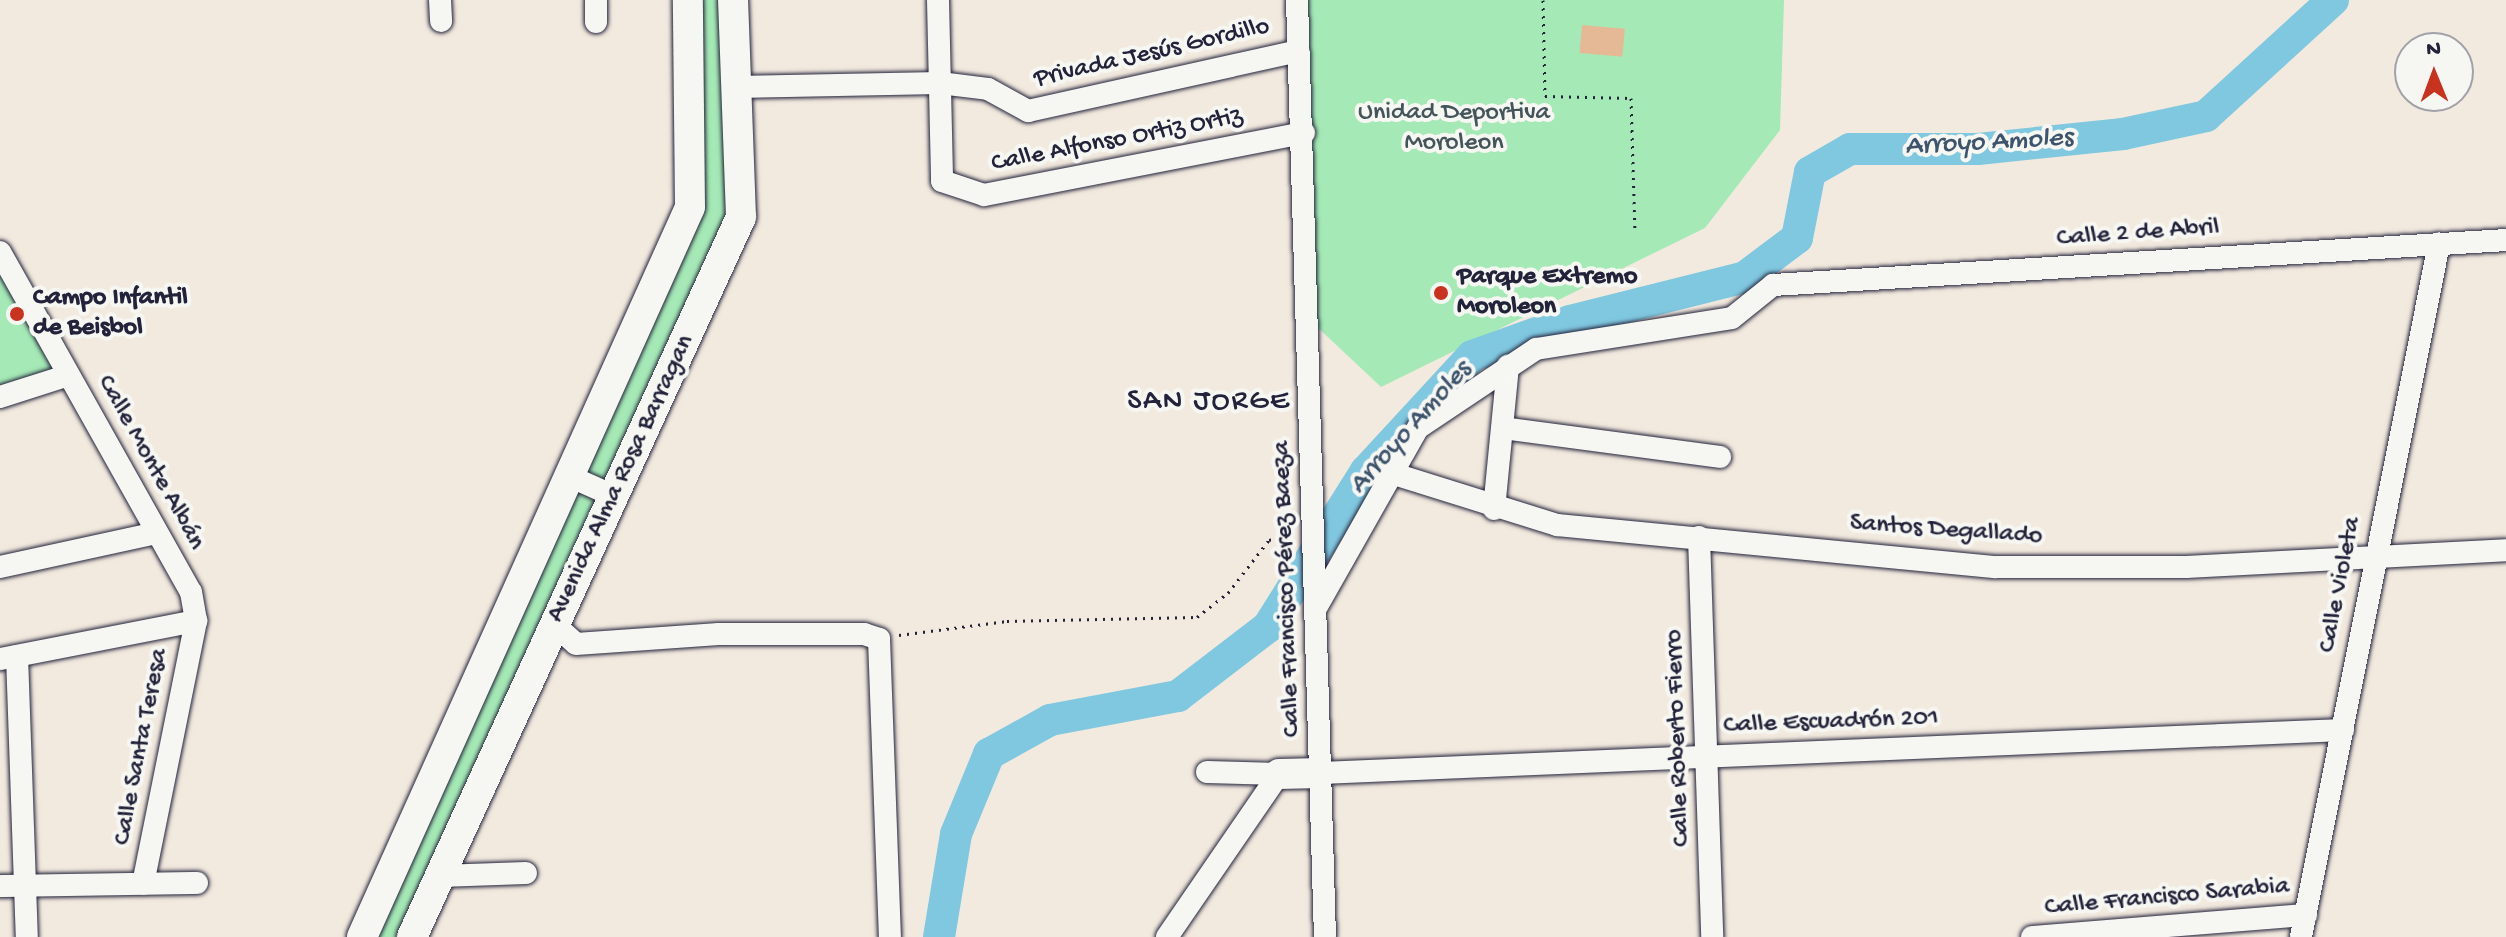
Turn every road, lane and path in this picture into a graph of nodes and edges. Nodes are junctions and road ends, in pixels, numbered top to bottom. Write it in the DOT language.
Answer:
graph roads {
  1 [pos="688,0"];
  2 [pos="733,0"];
  3 [pos="938,0"];
  4 [pos="1297,0"];
  5 [pos="1543,0"];
  6 [pos="1298,51"];
  7 [pos="940,83"];
  8 [pos="736,87"];
  9 [pos="1304,133"];
  10 [pos="1635,232"];
  11 [pos="2506,240"];
  12 [pos="2439,244"];
  13 [pos="0,252"];
  14 [pos="1508,366"];
  15 [pos="69,375"];
  16 [pos="0,397"];
  17 [pos="1503,428"];
  18 [pos="1720,457"];
  19 [pos="1391,473"];
  20 [pos="569,476"];
  21 [pos="616,497"];
  22 [pos="1494,509"];
  23 [pos="156,533"];
  24 [pos="1313,536"];
  25 [pos="1699,537"];
  26 [pos="2506,550"];
  27 [pos="2374,558"];
  28 [pos="0,567"];
  29 [pos="1316,606"];
  30 [pos="196,621"];
  31 [pos="555,625"];
  32 [pos="879,639"];
  33 [pos="8,658"];
  34 [pos="2343,730"];
  35 [pos="1710,756"];
  36 [pos="1207,772"];
  37 [pos="1321,773"];
  38 [pos="1279,774"];
  39 [pos="526,873"];
  40 [pos="440,876"];
  41 [pos="197,883"];
  42 [pos="143,884"];
  43 [pos="25,885"];
  44 [pos="0,886"];
  45 [pos="2306,915"];
  46 [pos="2203,922"];
  47 [pos="27,937"];
  48 [pos="362,937"];
  49 [pos="412,937"];
  50 [pos="890,937"];
  51 [pos="1167,937"];
  52 [pos="1325,937"];
  53 [pos="1712,937"];
  54 [pos="2032,937"];
  55 [pos="2182,937"];
  56 [pos="2301,937"];
  1 -- 20 [label="street, Avenida Alma Rosa Barragan"];
  2 -- 8 [label="street, Avenida Alma Rosa Barragan"];
  3 -- 7 [label="street"];
  4 -- 6 [label="street, Calle Francisco Pérez Baeza"];
  5 -- 10 [label="path"];
  6 -- 7 [label="street, Privada Jesús Gordillo"];
  6 -- 9 [label="street, Calle Francisco Pérez Baeza"];
  7 -- 8 [label="street, Privada Jesús Gordillo"];
  7 -- 9 [label="street, Calle Alfonso Ortiz Ortiz"];
  8 -- 21 [label="street, Avenida Alma Rosa Barragan"];
  9 -- 24 [label="street, Calle Francisco Pérez Baeza"];
  11 -- 12 [label="street, Calle 2 de Abril"];
  12 -- 14 [label="street, Calle 2 de Abril"];
  12 -- 27 [label="street, Calle Violeta"];
  13 -- 15 [label="street, Calle Monte Albán"];
  14 -- 17 [label="street"];
  14 -- 19 [label="street"];
  15 -- 16 [label="street"];
  15 -- 23 [label="street, Calle Monte Albán"];
  17 -- 18 [label="street"];
  17 -- 22 [label="street"];
  19 -- 22 [label="street, Santos Degallado"];
  19 -- 29 [label="street"];
  20 -- 21 [label="street"];
  20 -- 48 [label="street, Avenida Alma Rosa Barragan"];
  21 -- 31 [label="street, Avenida Alma Rosa Barragan"];
  22 -- 25 [label="street, Santos Degallado"];
  23 -- 28 [label="street"];
  23 -- 30 [label="street, Calle Monte Albán"];
  24 -- 29 [label="street, Calle Francisco Pérez Baeza"];
  24 -- 32 [label="path"];
  25 -- 27 [label="street, Santos Degallado"];
  25 -- 35 [label="street, Calle Roberto Fierro"];
  26 -- 27 [label="street, Santos Degallado"];
  27 -- 34 [label="street, Calle Violeta"];
  29 -- 37 [label="street, Calle Francisco Pérez Baeza"];
  30 -- 33 [label="street"];
  30 -- 42 [label="street, Calle Santa Teresa"];
  31 -- 32 [label="street"];
  31 -- 40 [label="street, Avenida Alma Rosa Barragan"];
  32 -- 50 [label="street"];
  33 -- 43 [label="street"];
  34 -- 35 [label="street, Calle Escuadrón 201"];
  34 -- 45 [label="street, Calle Violeta"];
  35 -- 37 [label="street, Calle Escuadrón 201"];
  35 -- 53 [label="street, Calle Roberto Fierro"];
  36 -- 38 [label="street"];
  37 -- 38 [label="street"];
  37 -- 52 [label="street, Calle Francisco Pérez Baeza"];
  38 -- 51 [label="street"];
  39 -- 40 [label="street"];
  40 -- 49 [label="street, Avenida Alma Rosa Barragan"];
  41 -- 42 [label="street"];
  42 -- 43 [label="street"];
  43 -- 44 [label="street"];
  43 -- 47 [label="street"];
  45 -- 46 [label="street, Calle Francisco Sarabia"];
  45 -- 56 [label="street, Calle Violeta"];
  46 -- 54 [label="street, Calle Francisco Sarabia"];
  46 -- 55 [label="street"];
}
